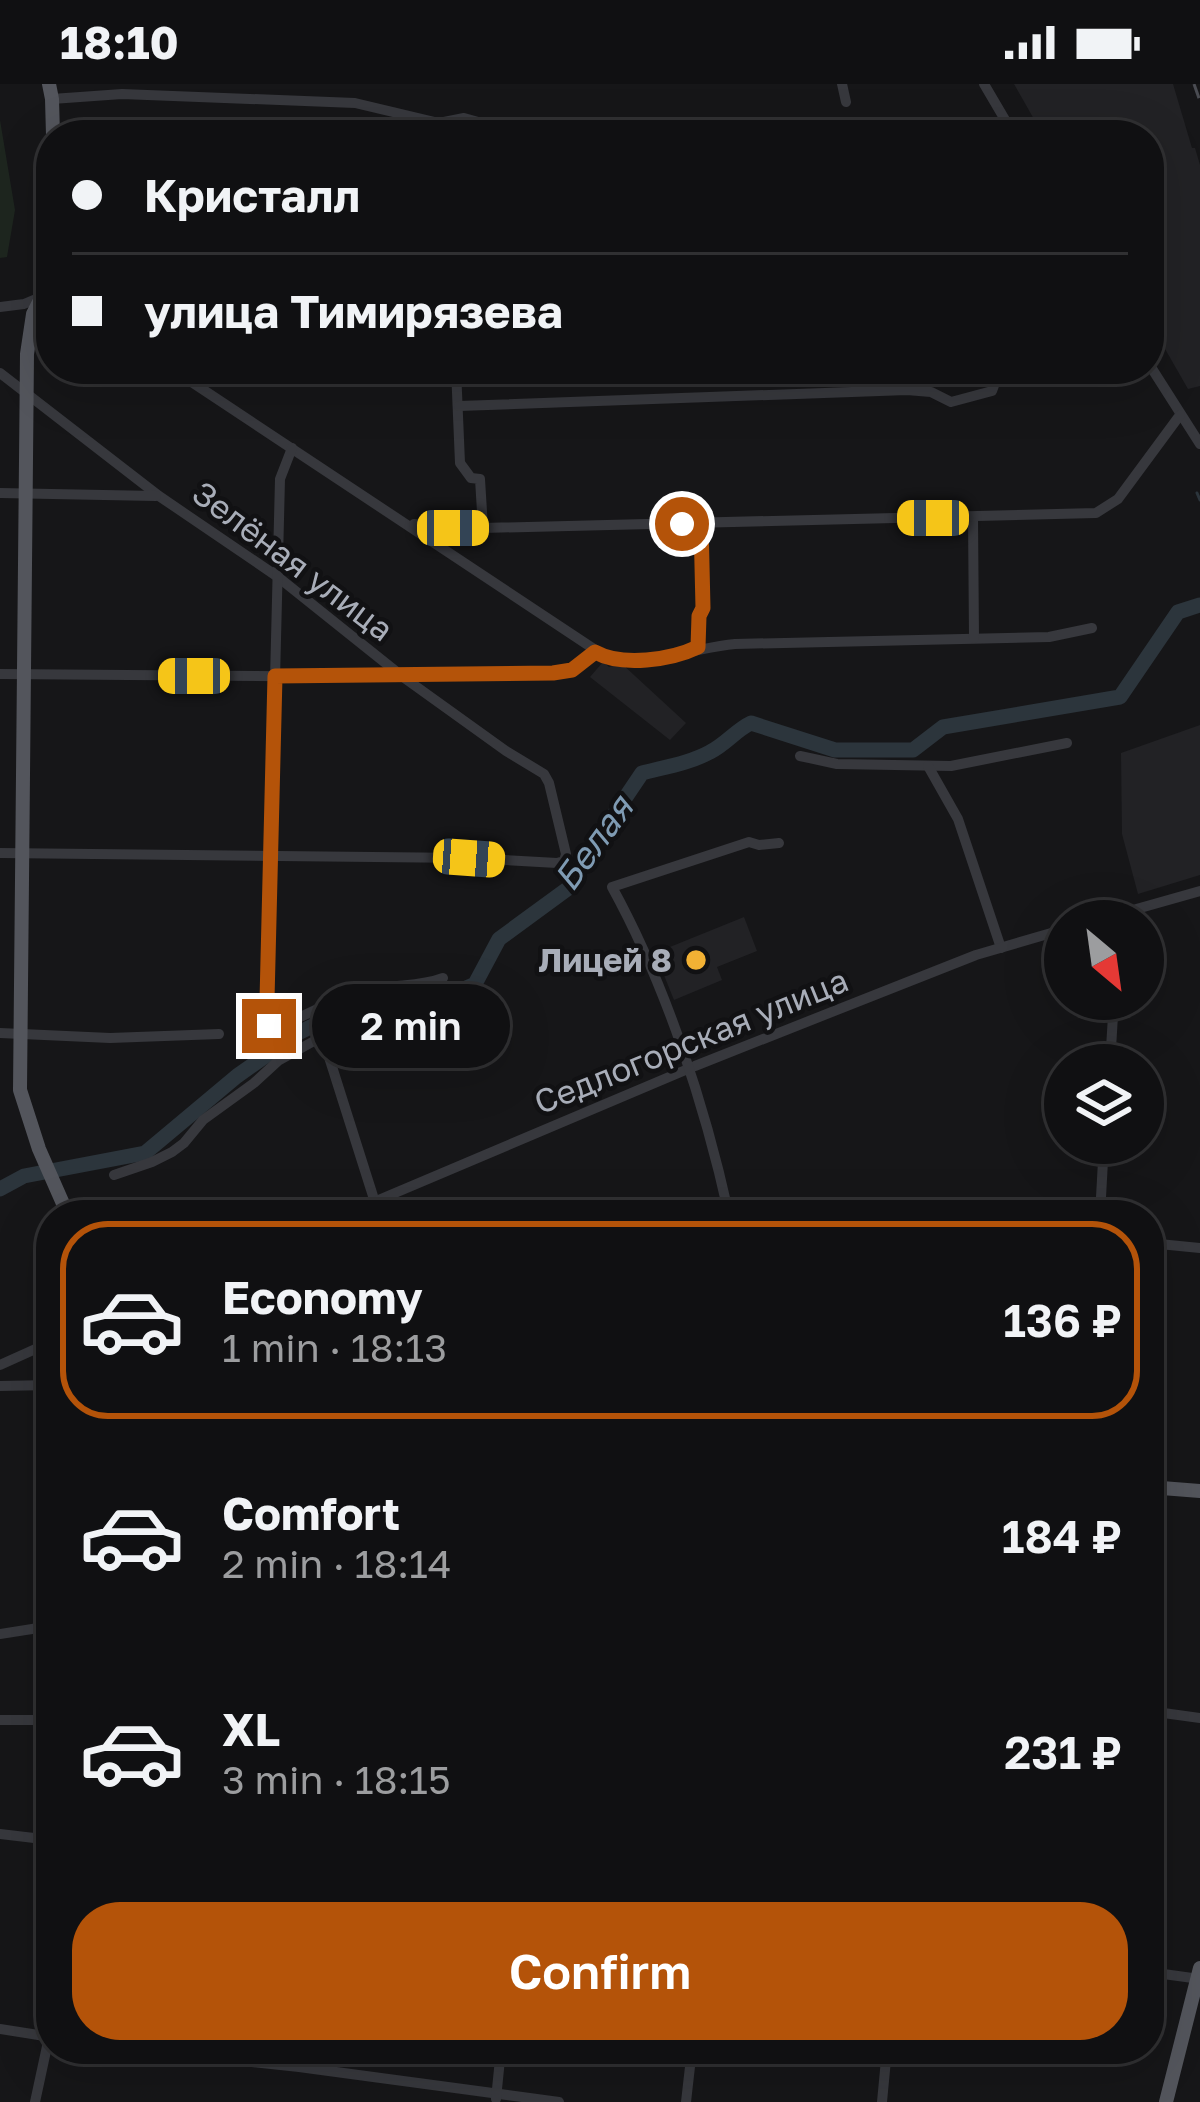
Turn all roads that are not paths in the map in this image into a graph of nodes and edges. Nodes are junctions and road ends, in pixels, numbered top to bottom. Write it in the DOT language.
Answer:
graph roads {
  1 [pos="842,84"];
  2 [pos="984,84"];
  3 [pos="50,91"];
  4 [pos="846,102"];
  5 [pos="427,120"];
  6 [pos="1004,120"];
  7 [pos="36,299"];
  8 [pos="0,307"];
  9 [pos="36,310"];
  10 [pos="0,373"];
  11 [pos="195,384"];
  12 [pos="457,384"];
  13 [pos="995,384"];
  14 [pos="1161,384"];
  15 [pos="26,393"];
  16 [pos="459,406"];
  17 [pos="1180,415"];
  18 [pos="1200,444"];
  19 [pos="292,448"];
  20 [pos="0,493"];
  21 [pos="24,494"];
  22 [pos="159,496"];
  23 [pos="974,518"];
  24 [pos="701,523"];
  25 [pos="408,524"];
  26 [pos="483,528"];
  27 [pos="278,577"];
  28 [pos="1092,628"];
  29 [pos="974,638"];
  30 [pos="698,647"];
  31 [pos="595,652"];
  32 [pos="0,674"];
  33 [pos="24,674"];
  34 [pos="275,676"];
  35 [pos="403,677"];
  36 [pos="1067,743"];
  37 [pos="800,756"];
  38 [pos="928,766"];
  39 [pos="778,843"];
  40 [pos="0,853"];
  41 [pos="21,854"];
  42 [pos="272,856"];
  43 [pos="1200,891"];
  44 [pos="1164,903"];
  45 [pos="1044,935"];
  46 [pos="1001,948"];
  47 [pos="443,978"];
  48 [pos="0,1033"];
  49 [pos="20,1034"];
  50 [pos="219,1034"];
  51 [pos="688,1069"];
  52 [pos="1104,1164"];
  53 [pos="114,1175"];
  54 [pos="61,1200"];
  55 [pos="374,1200"];
  56 [pos="376,1200"];
  57 [pos="725,1200"];
  58 [pos="1101,1200"];
  59 [pos="1164,1244"];
  60 [pos="1200,1248"];
  61 [pos="36,1349"];
  62 [pos="0,1366"];
  63 [pos="36,1385"];
  64 [pos="0,1386"];
  65 [pos="1164,1487"];
  66 [pos="1200,1491"];
  67 [pos="36,1628"];
  68 [pos="0,1634"];
  69 [pos="1164,1713"];
  70 [pos="1200,1718"];
  71 [pos="0,1720"];
  72 [pos="36,1720"];
  73 [pos="0,1834"];
  74 [pos="36,1838"];
  75 [pos="1164,1973"];
  76 [pos="1199,1975"];
  77 [pos="0,2029"];
  78 [pos="36,2035"];
  79 [pos="44,2064"];
  80 [pos="275,2064"];
  81 [pos="500,2064"];
  82 [pos="690,2064"];
  83 [pos="886,2064"];
  84 [pos="294,2066"];
  85 [pos="496,2099"];
  86 [pos="35,2102"];
  87 [pos="559,2102"];
  88 [pos="686,2102"];
  89 [pos="883,2102"];
  90 [pos="1166,2102"];
  1 -- 4 [label="street"];
  2 -- 6 [label="street"];
  3 -- 5 [label="street"];
  7 -- 8 [label="street"];
  9 -- 15 [label="main road"];
  10 -- 15 [label="street, Зелёная улица"];
  11 -- 19 [label="street"];
  12 -- 16 [label="street"];
  13 -- 16 [label="street"];
  14 -- 17 [label="street"];
  15 -- 21 [label="main road"];
  15 -- 22 [label="street, Зелёная улица"];
  16 -- 26 [label="street"];
  17 -- 18 [label="street"];
  17 -- 23 [label="street"];
  19 -- 25 [label="street"];
  19 -- 27 [label="street"];
  20 -- 21 [label="street"];
  21 -- 22 [label="street"];
  21 -- 33 [label="main road"];
  22 -- 27 [label="street, Зелёная улица"];
  23 -- 24 [label="street"];
  23 -- 29 [label="street"];
  24 -- 26 [label="street"];
  24 -- 30 [label="street"];
  25 -- 26 [label="street"];
  25 -- 31 [label="street"];
  27 -- 34 [label="street"];
  27 -- 35 [label="street, Зелёная улица"];
  28 -- 29 [label="street"];
  29 -- 30 [label="street"];
  30 -- 31 [label="street"];
  31 -- 35 [label="street"];
  32 -- 33 [label="street"];
  33 -- 34 [label="street"];
  33 -- 41 [label="main road"];
  34 -- 35 [label="street"];
  34 -- 42 [label="street"];
  35 -- 42 [label="street, Зелёная улица"];
  36 -- 38 [label="street"];
  37 -- 38 [label="street"];
  38 -- 46 [label="street"];
  39 -- 51 [label="street"];
  40 -- 41 [label="street"];
  41 -- 42 [label="street"];
  41 -- 49 [label="main road"];
  42 -- 47 [label="street"];
  43 -- 44 [label="street"];
  45 -- 46 [label="street, Седлогорская улица"];
  46 -- 51 [label="street, Седлогорская улица"];
  48 -- 49 [label="street"];
  49 -- 50 [label="street"];
  49 -- 54 [label="main road"];
  51 -- 56 [label="street, Седлогорская улица"];
  51 -- 57 [label="street"];
  52 -- 58 [label="street"];
  53 -- 55 [label="street"];
  59 -- 60 [label="street"];
  61 -- 62 [label="street"];
  63 -- 64 [label="street"];
  65 -- 66 [label="main road"];
  67 -- 68 [label="street"];
  69 -- 70 [label="street"];
  71 -- 72 [label="street"];
  73 -- 74 [label="street"];
  75 -- 76 [label="street"];
  76 -- 90 [label="main road"];
  77 -- 78 [label="street"];
  79 -- 86 [label="street"];
  80 -- 84 [label="street"];
  81 -- 85 [label="street"];
  82 -- 88 [label="street"];
  83 -- 89 [label="street"];
  84 -- 85 [label="street"];
  85 -- 87 [label="street"];
}
